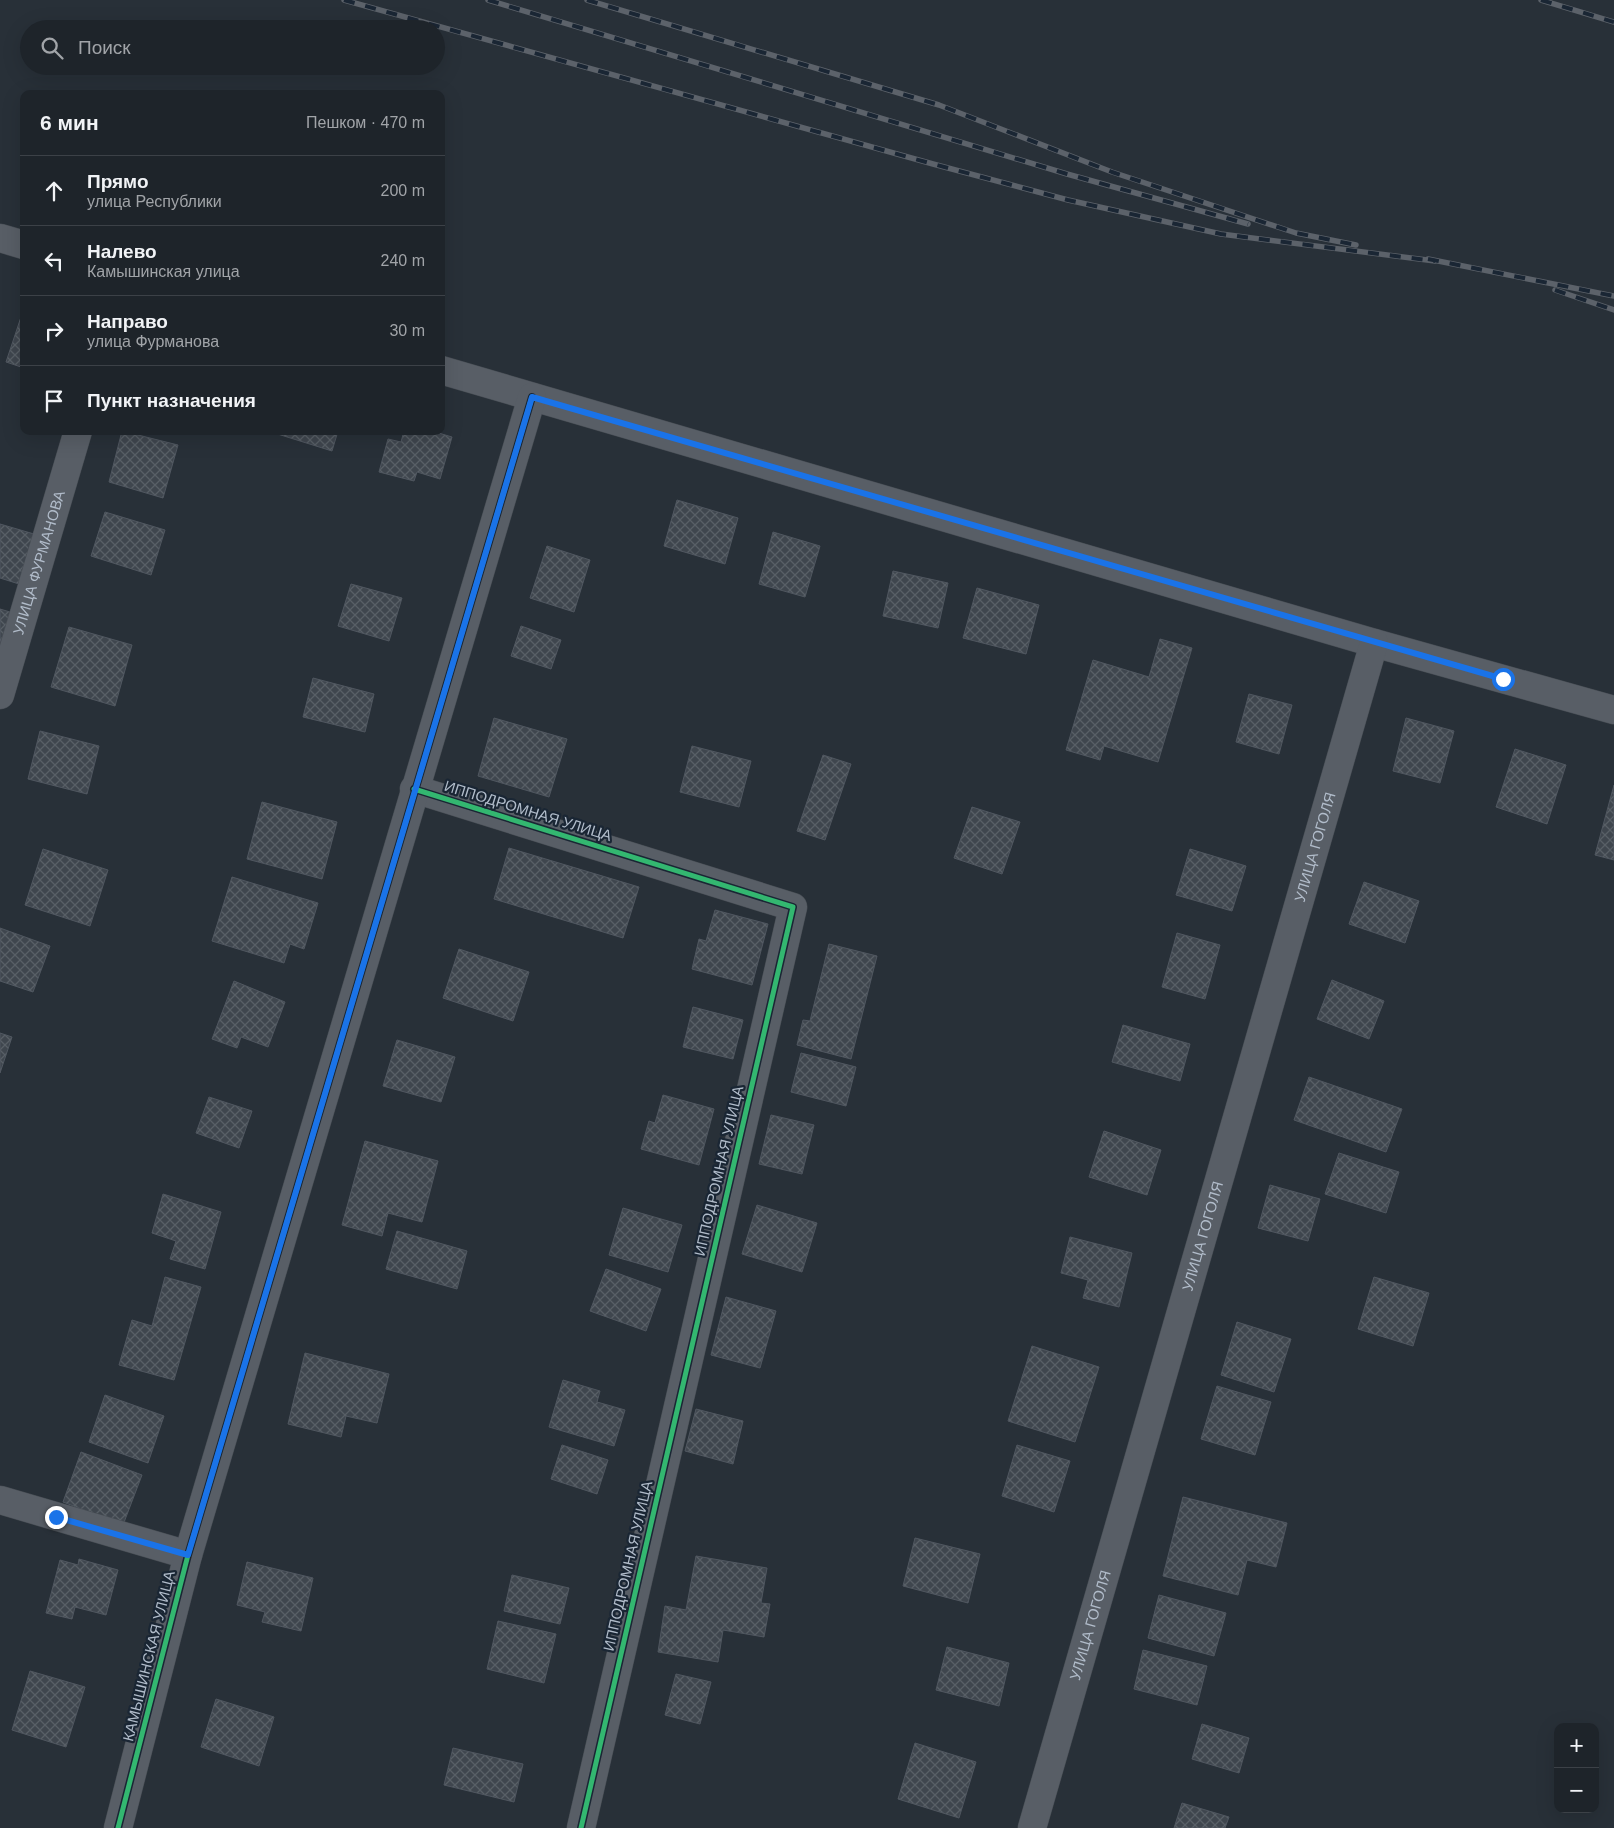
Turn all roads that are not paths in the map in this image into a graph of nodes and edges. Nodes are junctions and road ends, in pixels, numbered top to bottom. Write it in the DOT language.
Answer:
graph roads {
  1 [pos="0,238"];
  2 [pos="20,245"];
  3 [pos="445,371"];
  4 [pos="532,397"];
  5 [pos="77,435"];
  6 [pos="1374,643"];
  7 [pos="0,695"];
  8 [pos="1614,710"];
  9 [pos="414,789"];
  10 [pos="0,1500"];
  11 [pos="188,1555"];
  12 [pos="118,1828"];
  13 [pos="581,1828"];
  14 [pos="1032,1828"];
  1 -- 2 [label="street"];
  3 -- 4 [label="street"];
  4 -- 6 [label="street"];
  4 -- 9 [label="street, КАМЫШИНСКАЯ УЛИЦА"];
  5 -- 7 [label="street, УЛИЦА ФУРМАНОВА"];
  6 -- 8 [label="street"];
  6 -- 14 [label="street, УЛИЦА ГОГОЛЯ"];
  9 -- 11 [label="street, КАМЫШИНСКАЯ УЛИЦА"];
  9 -- 13 [label="street, ИППОДРОМНАЯ УЛИЦА"];
  10 -- 11 [label="street"];
  11 -- 12 [label="street, КАМЫШИНСКАЯ УЛИЦА"];
}
